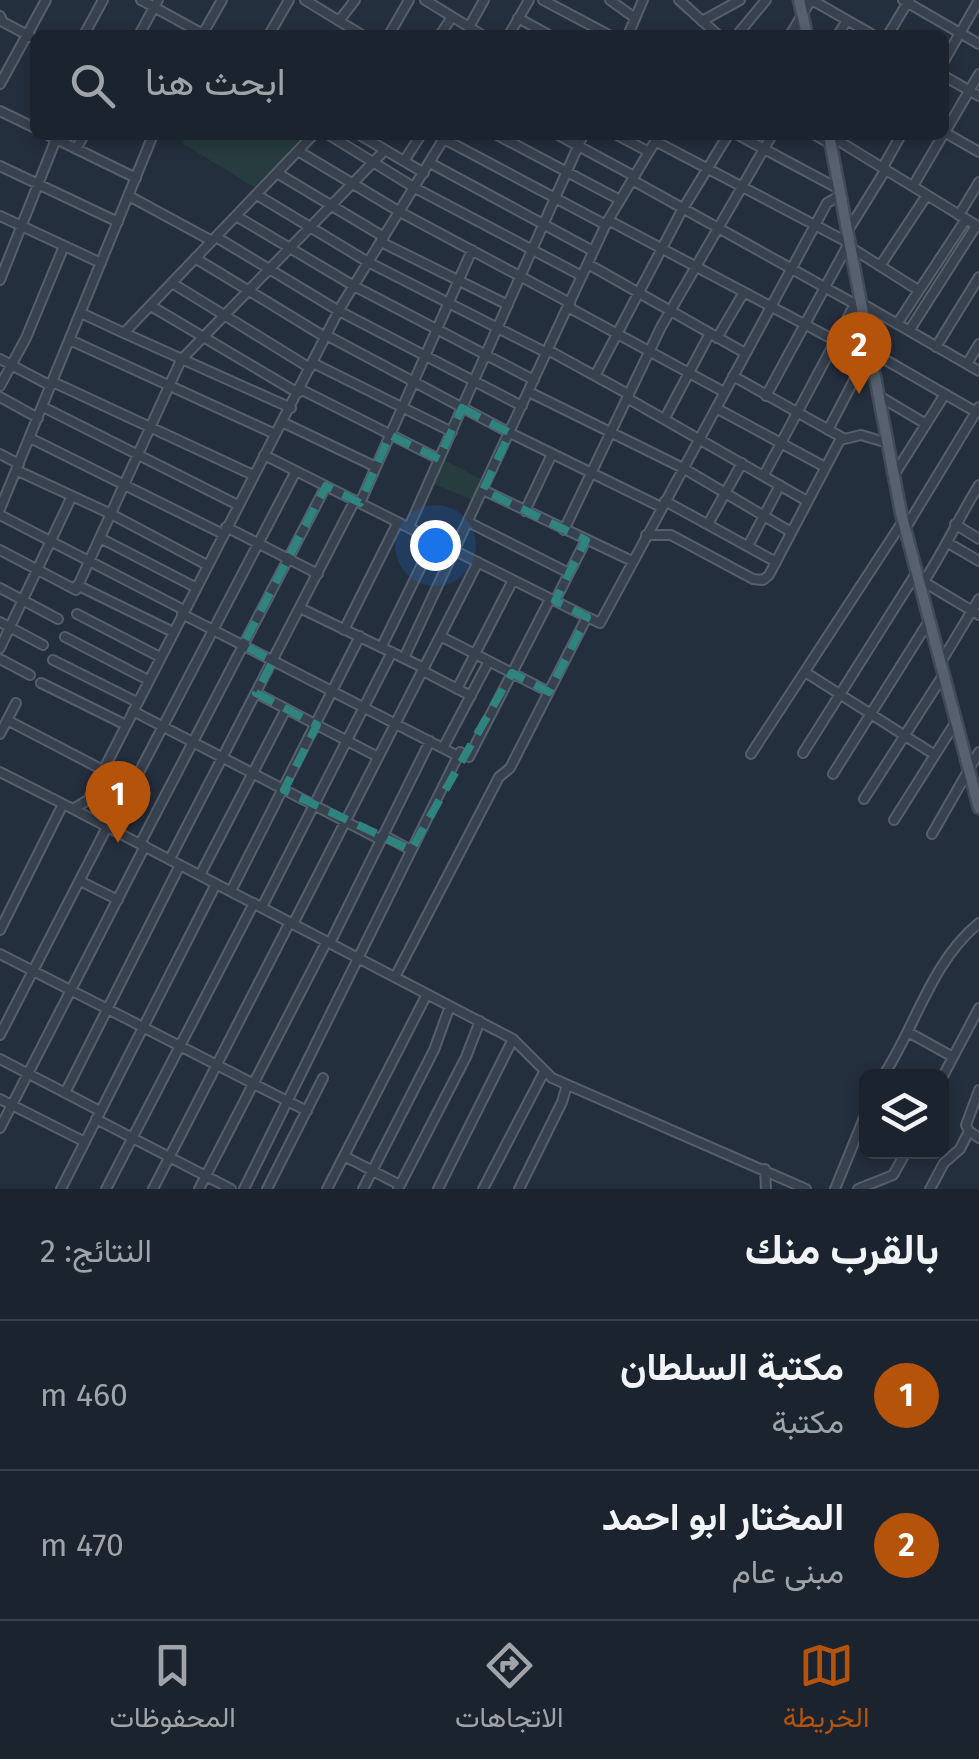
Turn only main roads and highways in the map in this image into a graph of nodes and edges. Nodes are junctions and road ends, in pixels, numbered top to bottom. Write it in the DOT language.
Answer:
graph roads {
  1 [pos="799,0"];
  2 [pos="806,30"];
  3 [pos="830,140"];
  4 [pos="979,806"];
  1 -- 2 [label="main road"];
  3 -- 4 [label="main road"];
}
